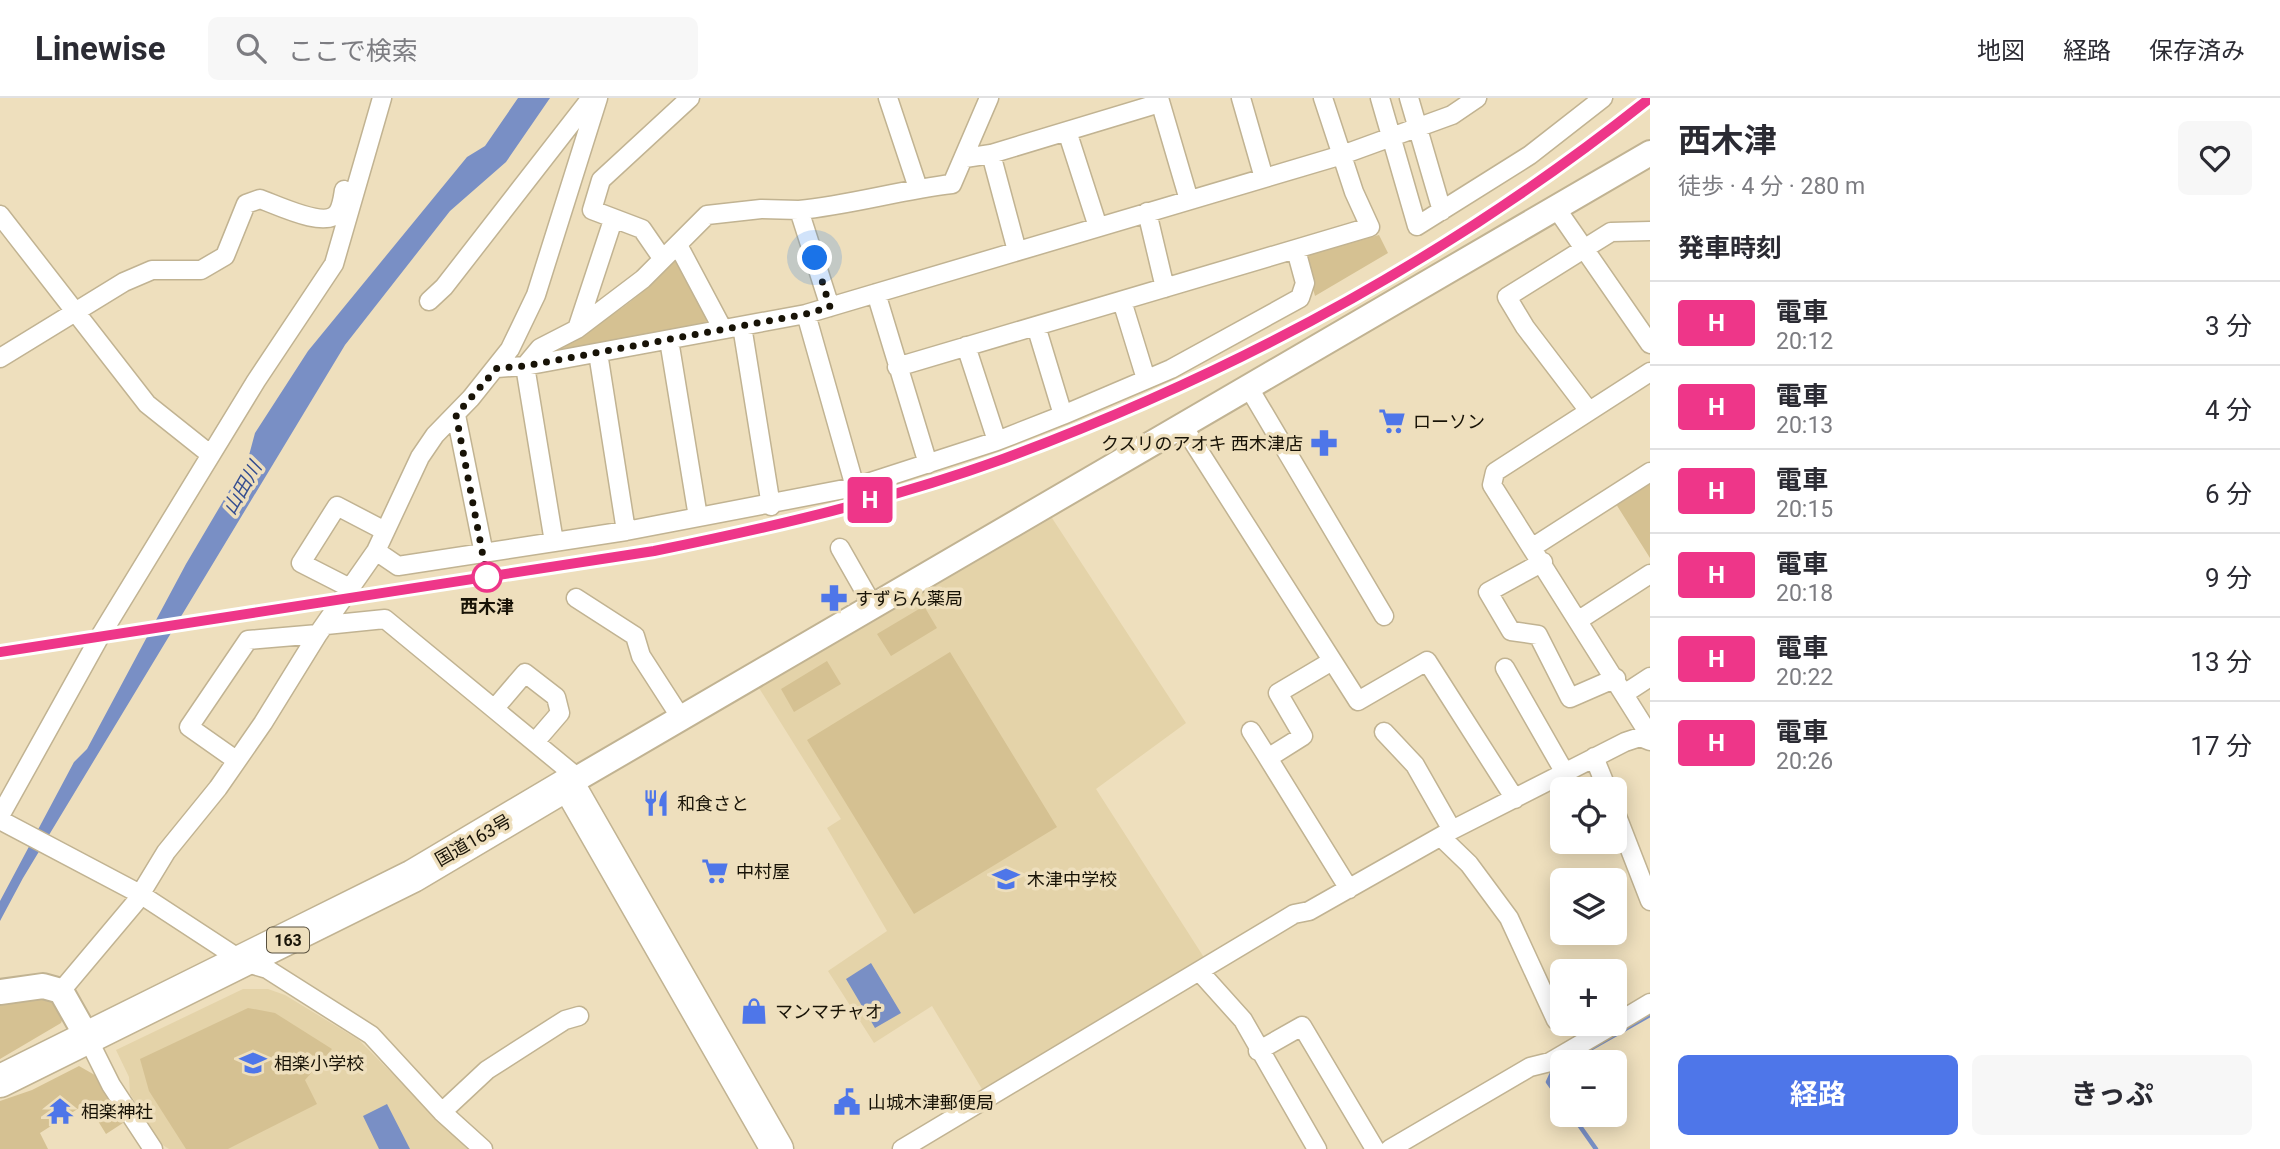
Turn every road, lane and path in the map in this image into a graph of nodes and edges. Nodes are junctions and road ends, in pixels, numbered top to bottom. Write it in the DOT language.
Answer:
graph roads {
  1 [pos="382,98"];
  2 [pos="591,98"];
  3 [pos="598,98"];
  4 [pos="690,98"];
  5 [pos="888,98"];
  6 [pos="989,98"];
  7 [pos="1241,98"];
  8 [pos="1323,98"];
  9 [pos="1380,98"];
  10 [pos="1409,98"];
  11 [pos="1477,98"];
  12 [pos="1603,98"];
  13 [pos="1159,100"];
  14 [pos="1417,127"];
  15 [pos="1067,131"];
  16 [pos="1391,137"];
  17 [pos="990,153"];
  18 [pos="1650,153"];
  19 [pos="1342,155"];
  20 [pos="965,158"];
  21 [pos="364,164"];
  22 [pos="1264,178"];
  23 [pos="918,188"];
  24 [pos="1189,200"];
  25 [pos="1556,208"];
  26 [pos="799,210"];
  27 [pos="1442,211"];
  28 [pos="1147,212"];
  29 [pos="0,215"];
  30 [pos="613,220"];
  31 [pos="1098,227"];
  32 [pos="1650,231"];
  33 [pos="678,245"];
  34 [pos="1584,248"];
  35 [pos="1296,250"];
  36 [pos="1017,251"];
  37 [pos="662,258"];
  38 [pos="1166,288"];
  39 [pos="876,293"];
  40 [pos="429,301"];
  41 [pos="1122,301"];
  42 [pos="830,307"];
  43 [pos="76,311"];
  44 [pos="806,314"];
  45 [pos="742,326"];
  46 [pos="1036,326"];
  47 [pos="577,329"];
  48 [pos="720,330"];
  49 [pos="669,340"];
  50 [pos="1650,344"];
  51 [pos="966,346"];
  52 [pos="598,353"];
  53 [pos="0,358"];
  54 [pos="525,366"];
  55 [pos="897,367"];
  56 [pos="497,368"];
  57 [pos="1650,372"];
  58 [pos="1146,379"];
  59 [pos="1249,388"];
  60 [pos="1589,411"];
  61 [pos="456,415"];
  62 [pos="1063,415"];
  63 [pos="1183,426"];
  64 [pos="997,441"];
  65 [pos="211,455"];
  66 [pos="928,464"];
  67 [pos="1650,472"];
  68 [pos="855,487"];
  69 [pos="771,506"];
  70 [pos="698,517"];
  71 [pos="385,531"];
  72 [pos="625,531"];
  73 [pos="555,542"];
  74 [pos="1533,547"];
  75 [pos="840,548"];
  76 [pos="376,551"];
  77 [pos="484,554"];
  78 [pos="1543,562"];
  79 [pos="1650,574"];
  80 [pos="350,588"];
  81 [pos="576,598"];
  82 [pos="873,606"];
  83 [pos="1384,616"];
  84 [pos="1579,620"];
  85 [pos="322,630"];
  86 [pos="1332,661"];
  87 [pos="1505,668"];
  88 [pos="1650,677"];
  89 [pos="1620,686"];
  90 [pos="495,708"];
  91 [pos="681,718"];
  92 [pos="1251,731"];
  93 [pos="1384,732"];
  94 [pos="1650,738"];
  95 [pos="535,742"];
  96 [pos="1594,757"];
  97 [pos="1268,758"];
  98 [pos="236,760"];
  99 [pos="1565,773"];
  100 [pos="1602,777"];
  101 [pos="573,781"];
  102 [pos="1516,799"];
  103 [pos="3,821"];
  104 [pos="1447,834"];
  105 [pos="1627,842"];
  106 [pos="1349,889"];
  107 [pos="140,894"];
  108 [pos="1650,901"];
  109 [pos="244,962"];
  110 [pos="1199,971"];
  111 [pos="61,991"];
  112 [pos="0,992"];
  113 [pos="1650,1003"];
  114 [pos="1550,1007"];
  115 [pos="579,1016"];
  116 [pos="1627,1017"];
  117 [pos="1594,1036"];
  118 [pos="87,1037"];
  119 [pos="1258,1051"];
  120 [pos="0,1081"];
  121 [pos="442,1112"];
  122 [pos="153,1149"];
  123 [pos="483,1149"];
  124 [pos="777,1149"];
  125 [pos="902,1149"];
  126 [pos="1317,1149"];
  127 [pos="1375,1149"];
  128 [pos="1390,1149"];
  1 -- 21 [label="street"];
  2 -- 40 [label="street"];
  3 -- 56 [label="street"];
  4 -- 30 [label="street"];
  5 -- 23 [label="street"];
  6 -- 20 [label="street"];
  7 -- 22 [label="street"];
  8 -- 19 [label="street"];
  9 -- 16 [label="street"];
  10 -- 14 [label="street"];
  11 -- 14 [label="street"];
  12 -- 27 [label="street"];
  13 -- 15 [label="street"];
  13 -- 24 [label="street"];
  14 -- 16 [label="street"];
  14 -- 27 [label="street"];
  15 -- 17 [label="street"];
  15 -- 31 [label="street"];
  16 -- 19 [label="street"];
  16 -- 27 [label="street"];
  17 -- 20 [label="street"];
  17 -- 36 [label="street"];
  18 -- 25 [label="street"];
  19 -- 22 [label="street"];
  19 -- 35 [label="street"];
  20 -- 23 [label="street"];
  21 -- 43 [label="street"];
  21 -- 65 [label="street"];
  22 -- 24 [label="street"];
  23 -- 26 [label="street"];
  24 -- 28 [label="street"];
  25 -- 34 [label="street"];
  25 -- 59 [label="street"];
  26 -- 33 [label="street"];
  26 -- 42 [label="street"];
  28 -- 31 [label="street"];
  28 -- 38 [label="street"];
  29 -- 43 [label="street"];
  30 -- 37 [label="street"];
  30 -- 47 [label="street"];
  31 -- 36 [label="street"];
  32 -- 34 [label="street"];
  33 -- 37 [label="street"];
  33 -- 48 [label="street"];
  34 -- 50 [label="street"];
  34 -- 60 [label="street"];
  35 -- 38 [label="street"];
  35 -- 58 [label="street"];
  36 -- 39 [label="street"];
  37 -- 47 [label="street"];
  38 -- 41 [label="street"];
  39 -- 42 [label="street"];
  39 -- 55 [label="street"];
  41 -- 46 [label="street"];
  41 -- 58 [label="street"];
  42 -- 44 [label="street"];
  43 -- 53 [label="street"];
  43 -- 65 [label="street"];
  44 -- 45 [label="street"];
  44 -- 68 [label="street"];
  45 -- 48 [label="street"];
  45 -- 69 [label="street"];
  46 -- 51 [label="street"];
  46 -- 62 [label="street"];
  47 -- 54 [label="street"];
  48 -- 49 [label="street"];
  49 -- 52 [label="street"];
  49 -- 70 [label="street"];
  51 -- 55 [label="street"];
  51 -- 64 [label="street"];
  52 -- 54 [label="street"];
  52 -- 72 [label="street"];
  54 -- 56 [label="street"];
  54 -- 73 [label="street"];
  55 -- 66 [label="street"];
  56 -- 61 [label="street"];
  57 -- 60 [label="street"];
  58 -- 62 [label="street"];
  59 -- 63 [label="street"];
  59 -- 83 [label="street"];
  60 -- 74 [label="street"];
  61 -- 71 [label="street"];
  61 -- 77 [label="street"];
  62 -- 64 [label="street"];
  63 -- 82 [label="street"];
  63 -- 86 [label="street"];
  64 -- 66 [label="street"];
  65 -- 103 [label="street"];
  66 -- 68 [label="street"];
  67 -- 74 [label="street"];
  68 -- 69 [label="street"];
  69 -- 70 [label="street"];
  70 -- 72 [label="street"];
  71 -- 76 [label="street"];
  71 -- 80 [label="street"];
  72 -- 73 [label="street"];
  73 -- 77 [label="street"];
  74 -- 78 [label="street"];
  75 -- 82 [label="street"];
  76 -- 77 [label="street"];
  76 -- 80 [label="street"];
  78 -- 84 [label="street"];
  78 -- 89 [label="street"];
  79 -- 84 [label="street"];
  80 -- 85 [label="street"];
  81 -- 91 [label="street"];
  82 -- 91 [label="street"];
  84 -- 89 [label="street"];
  85 -- 90 [label="street"];
  85 -- 98 [label="street"];
  85 -- 98 [label="street"];
  86 -- 97 [label="street"];
  86 -- 102 [label="street"];
  87 -- 99 [label="street"];
  88 -- 89 [label="street"];
  89 -- 94 [label="street"];
  90 -- 95 [label="street"];
  90 -- 95 [label="street"];
  91 -- 101 [label="street"];
  92 -- 97 [label="street"];
  93 -- 104 [label="street"];
  94 -- 96 [label="street"];
  95 -- 101 [label="street"];
  96 -- 99 [label="street"];
  96 -- 100 [label="street"];
  97 -- 106 [label="street"];
  98 -- 107 [label="street"];
  99 -- 102 [label="street"];
  101 -- 109 [label="highway, 国道163号 / 163"];
  101 -- 124 [label="highway"];
  102 -- 104 [label="street"];
  103 -- 107 [label="street"];
  104 -- 106 [label="street"];
  104 -- 114 [label="street"];
  105 -- 108 [label="street"];
  106 -- 110 [label="street"];
  107 -- 109 [label="street"];
  107 -- 111 [label="street"];
  109 -- 118 [label="highway, 国道163号 / 163"];
  109 -- 121 [label="street"];
  110 -- 119 [label="street"];
  110 -- 125 [label="street"];
  111 -- 112 [label="street"];
  111 -- 118 [label="street"];
  113 -- 116 [label="street"];
  115 -- 121 [label="street"];
  117 -- 128 [label="street"];
  118 -- 120 [label="highway, 国道163号 / 163"];
  118 -- 122 [label="street"];
  119 -- 126 [label="street"];
  119 -- 127 [label="street"];
  121 -- 123 [label="street"];
}
